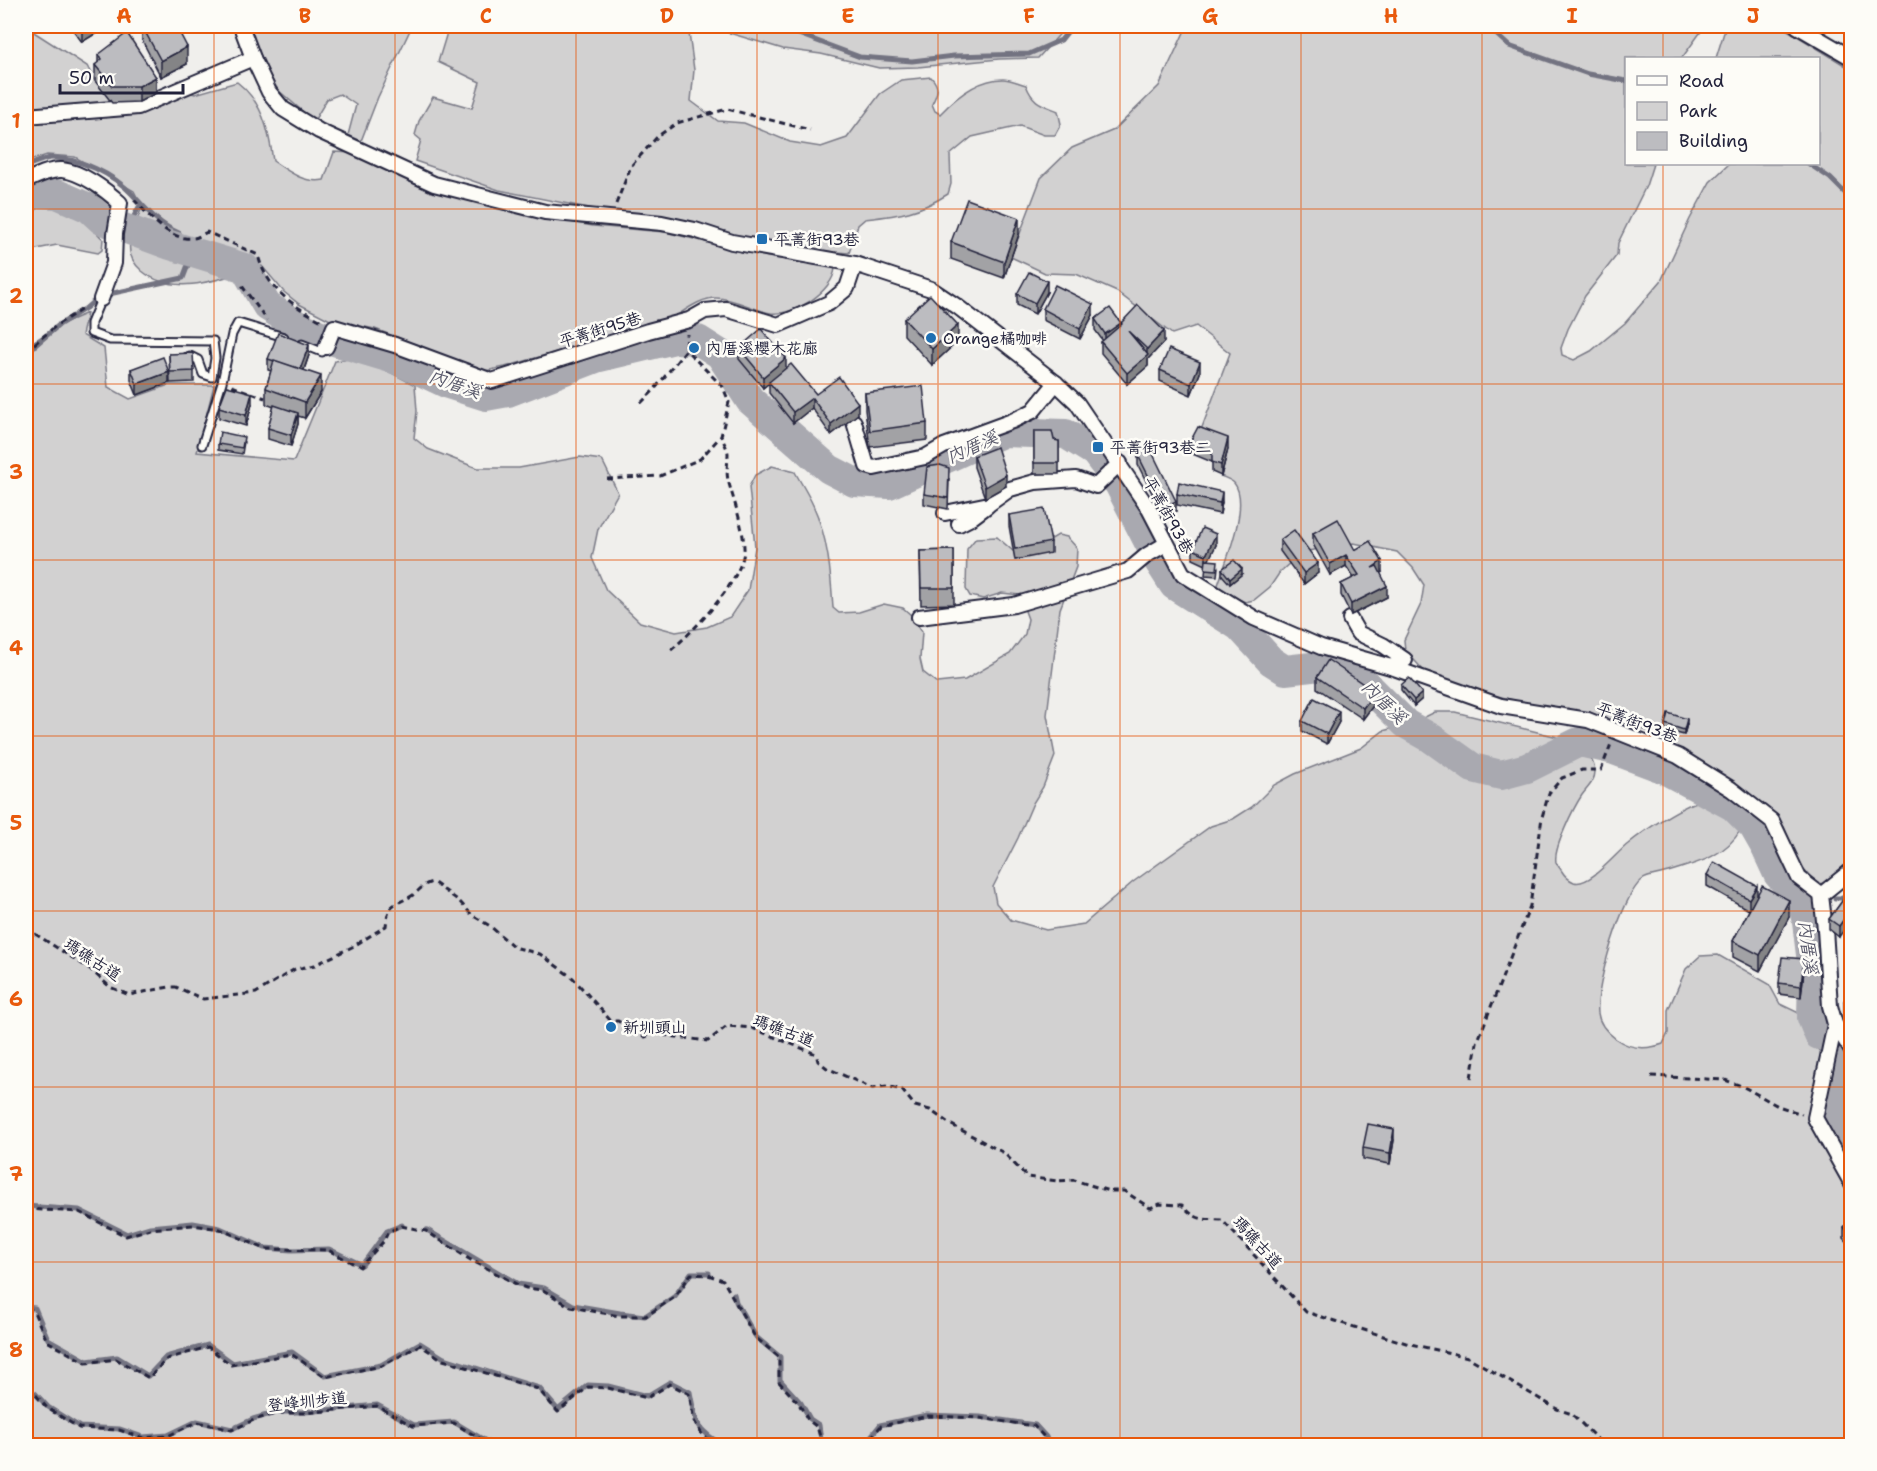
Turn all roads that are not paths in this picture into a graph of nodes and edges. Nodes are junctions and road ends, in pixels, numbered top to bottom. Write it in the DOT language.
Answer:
graph roads {
  1 [pos="242,26"];
  2 [pos="1797,26"];
  3 [pos="253,58"];
  4 [pos="1851,58"];
  5 [pos="26,116"];
  6 [pos="26,181"];
  7 [pos="855,264"];
  8 [pos="101,299"];
  9 [pos="326,347"];
  10 [pos="173,360"];
  11 [pos="1056,383"];
  12 [pos="854,422"];
  13 [pos="202,446"];
  14 [pos="1120,463"];
  15 [pos="988,504"];
  16 [pos="945,513"];
  17 [pos="959,524"];
  18 [pos="1166,544"];
  19 [pos="919,617"];
  20 [pos="1350,619"];
  21 [pos="1391,667"];
  22 [pos="1851,870"];
  23 [pos="1821,895"];
  24 [pos="1835,1024"];
  25 [pos="1851,1051"];
  26 [pos="1851,1184"];
  1 -- 3 [label="street, 平菁街93巷"];
  2 -- 4 [label="street"];
  3 -- 5 [label="street"];
  3 -- 7 [label="street, 平菁街93巷"];
  6 -- 8 [label="street"];
  7 -- 9 [label="street, 平菁街95巷"];
  7 -- 11 [label="street, 平菁街93巷"];
  8 -- 10 [label="lane"];
  9 -- 13 [label="lane"];
  11 -- 12 [label="street"];
  11 -- 14 [label="street, 平菁街93巷"];
  14 -- 15 [label="street"];
  14 -- 18 [label="street, 平菁街93巷"];
  15 -- 16 [label="street"];
  15 -- 17 [label="street"];
  18 -- 19 [label="street"];
  18 -- 21 [label="street, 平菁街93巷"];
  20 -- 21 [label="street"];
  21 -- 23 [label="street, 平菁街93巷"];
  22 -- 23 [label="street"];
  23 -- 24 [label="street"];
  24 -- 25 [label="street"];
  24 -- 26 [label="street"];
}
